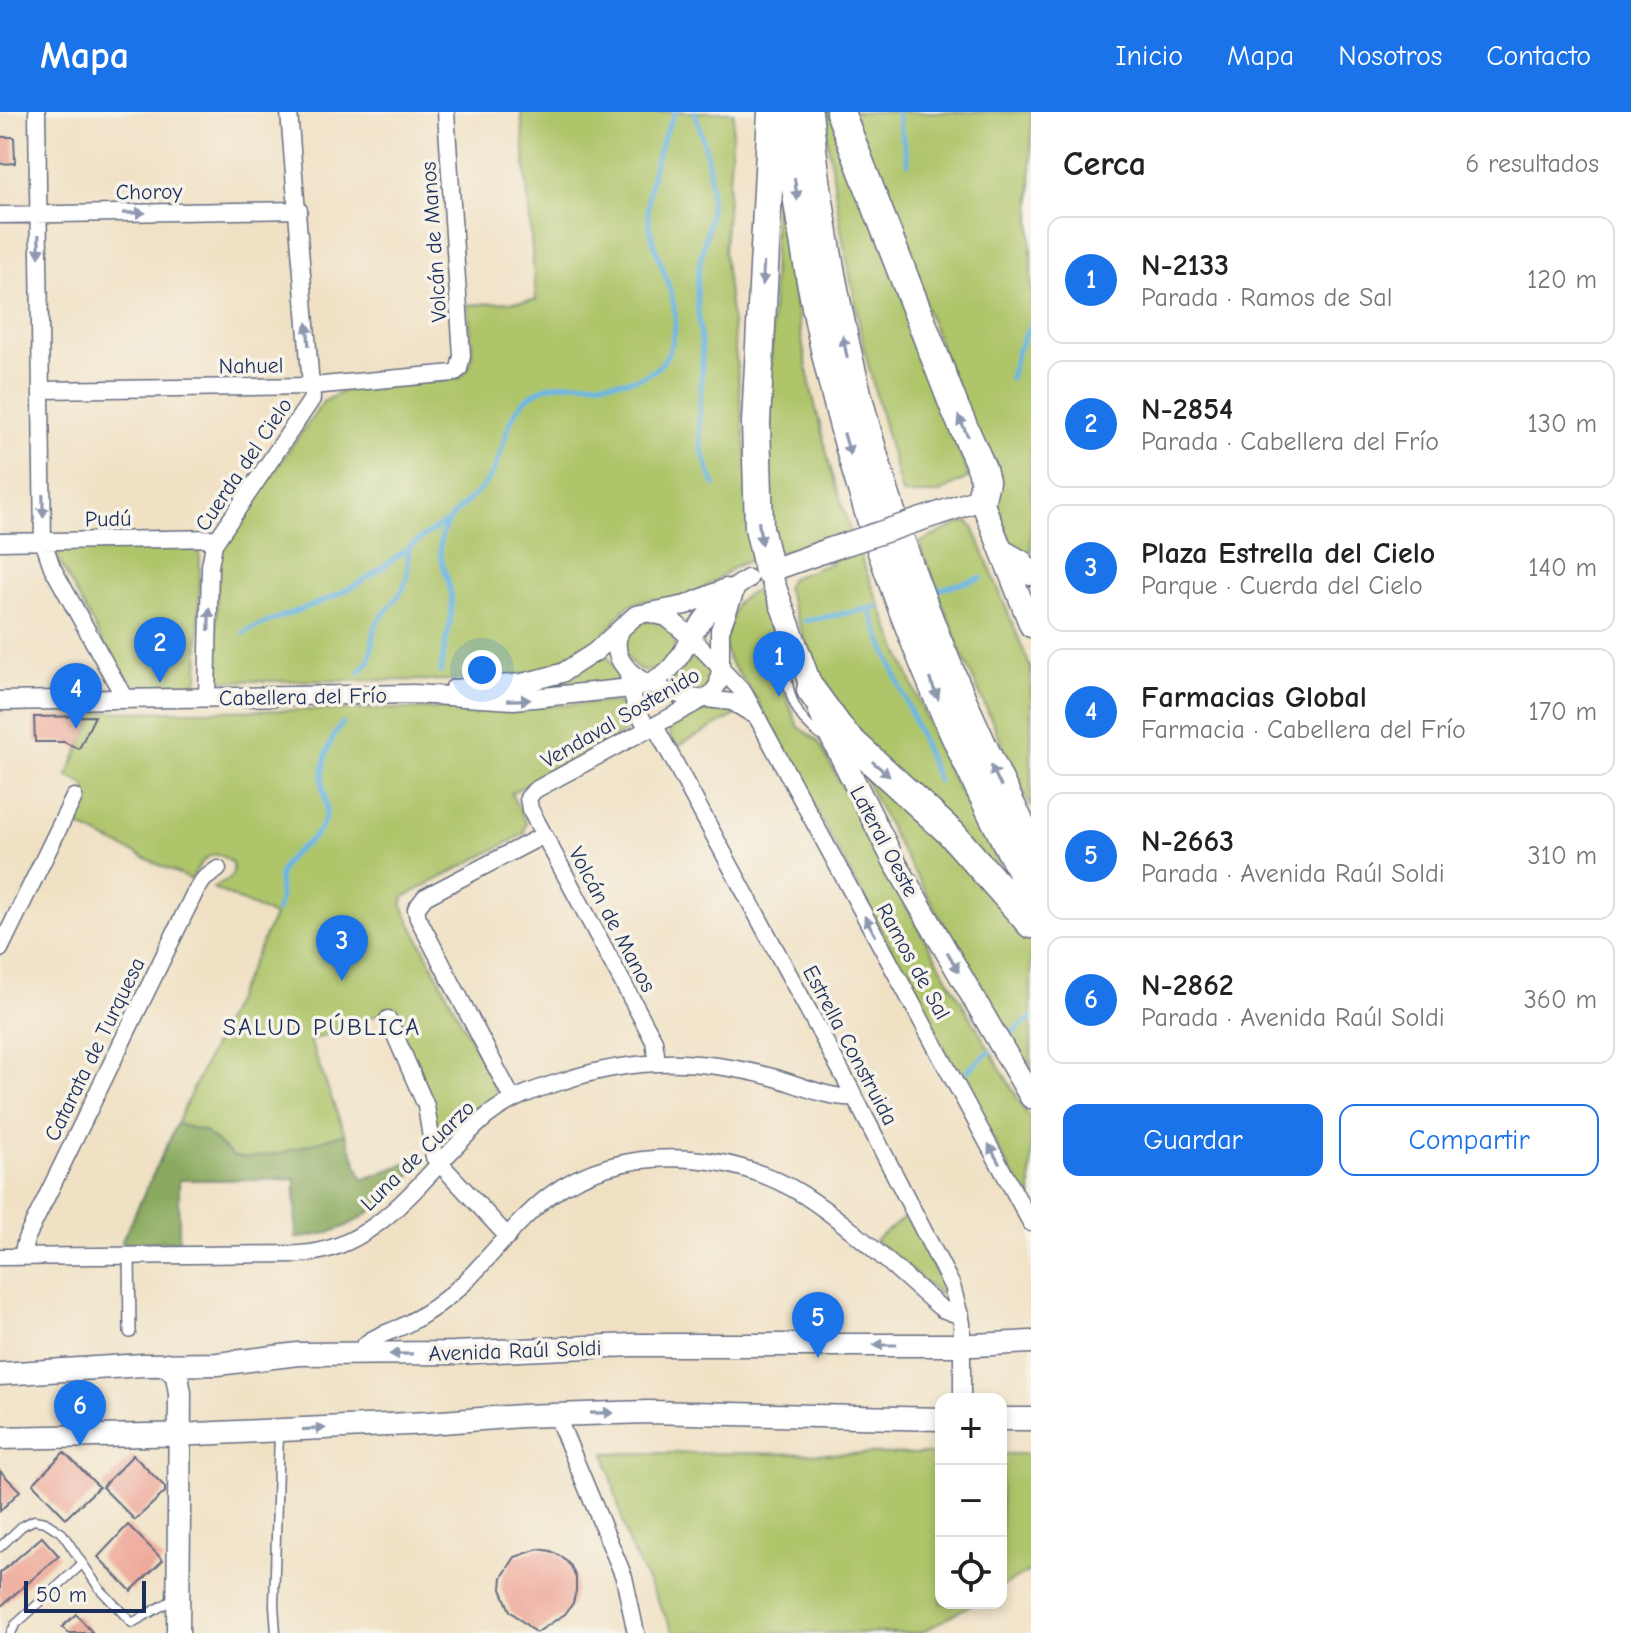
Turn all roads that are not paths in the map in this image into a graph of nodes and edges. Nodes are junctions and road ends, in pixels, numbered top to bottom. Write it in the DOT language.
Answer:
graph roads {
  1 [pos="37,112"];
  2 [pos="289,112"];
  3 [pos="446,112"];
  4 [pos="772,112"];
  5 [pos="787,112"];
  6 [pos="808,112"];
  7 [pos="840,112"];
  8 [pos="299,210"];
  9 [pos="39,214"];
  10 [pos="0,215"];
  11 [pos="459,369"];
  12 [pos="312,386"];
  13 [pos="41,390"];
  14 [pos="981,499"];
  15 [pos="217,538"];
  16 [pos="43,541"];
  17 [pos="0,542"];
  18 [pos="1001,550"];
  19 [pos="1031,574"];
  20 [pos="752,578"];
  21 [pos="629,621"];
  22 [pos="787,622"];
  23 [pos="1031,626"];
  24 [pos="692,638"];
  25 [pos="720,667"];
  26 [pos="635,681"];
  27 [pos="811,690"];
  28 [pos="414,694"];
  29 [pos="207,697"];
  30 [pos="125,699"];
  31 [pos="705,699"];
  32 [pos="0,701"];
  33 [pos="758,721"];
  34 [pos="651,728"];
  35 [pos="836,746"];
  36 [pos="74,797"];
  37 [pos="528,798"];
  38 [pos="544,835"];
  39 [pos="1031,845"];
  40 [pos="218,869"];
  41 [pos="1031,889"];
  42 [pos="1031,924"];
  43 [pos="0,949"];
  44 [pos="388,1019"];
  45 [pos="657,1061"];
  46 [pos="855,1097"];
  47 [pos="1031,1097"];
  48 [pos="513,1100"];
  49 [pos="439,1164"];
  50 [pos="1031,1223"];
  51 [pos="508,1237"];
  52 [pos="129,1255"];
  53 [pos="22,1256"];
  54 [pos="0,1257"];
  55 [pos="961,1316"];
  56 [pos="130,1332"];
  57 [pos="1031,1342"];
  58 [pos="963,1345"];
  59 [pos="362,1354"];
  60 [pos="167,1364"];
  61 [pos="0,1374"];
  62 [pos="962,1393"];
  63 [pos="556,1414"];
  64 [pos="935,1419"];
  65 [pos="1007,1419"];
  66 [pos="1031,1419"];
  67 [pos="279,1430"];
  68 [pos="180,1435"];
  69 [pos="0,1438"];
  70 [pos="0,1547"];
  71 [pos="82,1564"];
  72 [pos="179,1597"];
  73 [pos="132,1623"];
  74 [pos="11,1633"];
  75 [pos="138,1633"];
  76 [pos="178,1633"];
  77 [pos="276,1633"];
  78 [pos="636,1633"];
  1 -- 9 [label="street"];
  2 -- 8 [label="street, Cuerda del Cielo"];
  3 -- 11 [label="street, Volcán de Manos"];
  4 -- 20 [label="highway, one-way"];
  5 -- 41 [label="highway, one-way"];
  39 -- 6 [label="highway, one-way"];
  14 -- 7 [label="highway, one-way"];
  9 -- 8 [label="street, Choroy, one-way"];
  12 -- 8 [label="street, Cuerda del Cielo, one-way"];
  9 -- 10 [label="street, Choroy"];
  9 -- 13 [label="street, one-way"];
  11 -- 12 [label="street, Nahuel"];
  12 -- 13 [label="street, Nahuel"];
  12 -- 15 [label="street, Cuerda del Cielo"];
  13 -- 16 [label="street, one-way"];
  14 -- 18 [label="main road"];
  14 -- 20 [label="main road, bridge"];
  15 -- 16 [label="street, Pudú"];
  29 -- 15 [label="street, Cuerda del Cielo, one-way"];
  16 -- 17 [label="street, Pudú"];
  16 -- 30 [label="street"];
  18 -- 19 [label="main road"];
  18 -- 23 [label="main road"];
  20 -- 21 [label="street"];
  20 -- 22 [label="main road, Lateral Oeste"];
  20 -- 24 [label="street"];
  20 -- 25 [label="street"];
  21 -- 24 [label="street"];
  21 -- 26 [label="street"];
  21 -- 28 [label="street, Cabellera del Frío"];
  22 -- 27 [label="main road, Lateral Oeste"];
  22 -- 35 [label="lane"];
  24 -- 25 [label="street, Ramos de Sal"];
  24 -- 26 [label="street"];
  25 -- 31 [label="street, Vendaval Sostenido"];
  25 -- 33 [label="street, Ramos de Sal"];
  28 -- 26 [label="street, Cabellera del Frío, one-way"];
  26 -- 31 [label="street"];
  26 -- 34 [label="street, Estrella Construida"];
  27 -- 35 [label="main road, Lateral Oeste"];
  27 -- 42 [label="highway, one-way"];
  28 -- 29 [label="street, Cabellera del Frío"];
  29 -- 30 [label="street, Cabellera del Frío"];
  30 -- 32 [label="street, Cabellera del Frío"];
  31 -- 33 [label="street"];
  31 -- 34 [label="street, Vendaval Sostenido"];
  50 -- 33 [label="street, Ramos de Sal, one-way"];
  34 -- 37 [label="street, Vendaval Sostenido"];
  34 -- 46 [label="street, Estrella Construida"];
  35 -- 47 [label="main road, Lateral Oeste, one-way"];
  36 -- 43 [label="street"];
  37 -- 38 [label="street, Volcán de Manos"];
  38 -- 45 [label="street, Volcán de Manos"];
  38 -- 48 [label="street"];
  40 -- 53 [label="street, Catarata de Turquesa"];
  44 -- 49 [label="street"];
  45 -- 46 [label="street, Luna de Cuarzo"];
  45 -- 48 [label="street, Luna de Cuarzo"];
  46 -- 55 [label="street, Estrella Construida"];
  48 -- 49 [label="street, Luna de Cuarzo"];
  49 -- 51 [label="street"];
  49 -- 52 [label="street, Luna de Cuarzo"];
  51 -- 55 [label="street"];
  51 -- 59 [label="street"];
  52 -- 53 [label="street, Luna de Cuarzo"];
  52 -- 56 [label="street"];
  53 -- 54 [label="street, Luna de Cuarzo"];
  55 -- 58 [label="street, Estrella Construida"];
  57 -- 58 [label="main road, Avenida Raúl Soldi"];
  58 -- 59 [label="main road, Avenida Raúl Soldi, one-way"];
  58 -- 62 [label="street, Estrella Construida"];
  59 -- 60 [label="main road, Avenida Raúl Soldi"];
  60 -- 61 [label="main road, Avenida Raúl Soldi"];
  60 -- 68 [label="main road"];
  63 -- 64 [label="main road, one-way"];
  67 -- 63 [label="main road, one-way"];
  63 -- 78 [label="street"];
  65 -- 66 [label="main road"];
  67 -- 68 [label="main road"];
  67 -- 77 [label="lane"];
  68 -- 69 [label="main road"];
  68 -- 72 [label="main road"];
  70 -- 71 [label="lane"];
  71 -- 73 [label="lane"];
  71 -- 74 [label="lane"];
  72 -- 73 [label="lane"];
  72 -- 76 [label="main road"];
  73 -- 75 [label="lane"];
}
